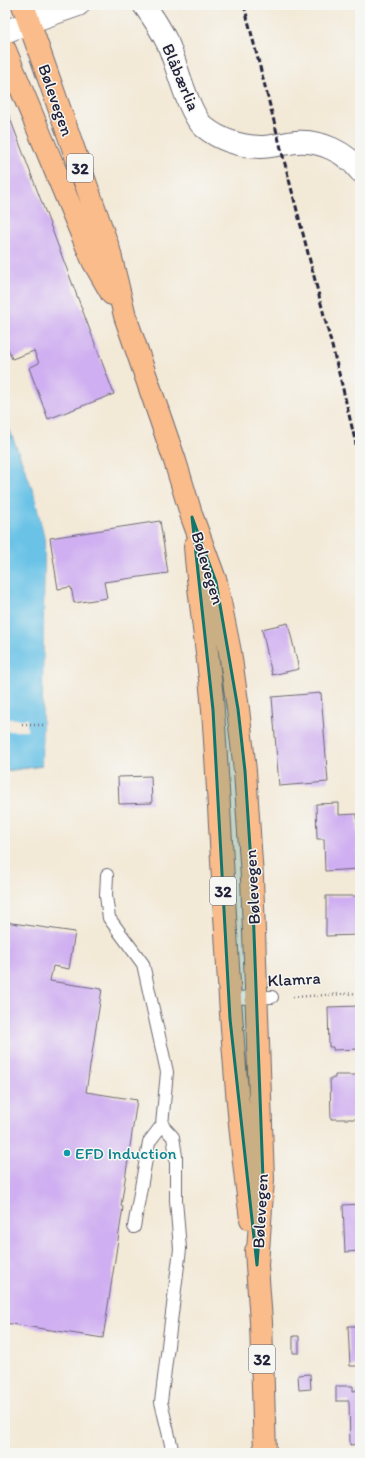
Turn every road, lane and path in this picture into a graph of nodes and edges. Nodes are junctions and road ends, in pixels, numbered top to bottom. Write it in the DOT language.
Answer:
graph roads {
  1 [pos="78,5"];
  2 [pos="144,5"];
  3 [pos="26,13"];
  4 [pos="5,32"];
  5 [pos="5,50"];
  6 [pos="360,171"];
  7 [pos="125,316"];
  8 [pos="192,516"];
  9 [pos="22,725"];
  10 [pos="43,725"];
  11 [pos="107,875"];
  12 [pos="360,993"];
  13 [pos="229,998"];
  14 [pos="264,998"];
  15 [pos="162,1125"];
  16 [pos="134,1227"];
  17 [pos="258,1265"];
  18 [pos="173,1453"];
  19 [pos="265,1453"];
  1 -- 3 [label="street"];
  2 -- 6 [label="street, Blåbærlia"];
  3 -- 4 [label="street"];
  3 -- 7 [label="main road, Bølevegen / 32"];
  5 -- 7 [label="main road, Bølevegen / 32"];
  7 -- 8 [label="main road, Bølevegen / 32"];
  8 -- 13 [label="main road, Bølevegen / 32"];
  8 -- 14 [label="main road, Bølevegen / 32"];
  9 -- 10 [label="path"];
  11 -- 15 [label="lane"];
  12 -- 14 [label="path, Klamra"];
  13 -- 14 [label="lane, Klamra"];
  13 -- 17 [label="main road, Bølevegen / 32"];
  14 -- 17 [label="main road, Bølevegen / 32"];
  15 -- 16 [label="lane"];
  15 -- 18 [label="lane"];
  17 -- 19 [label="main road, Bølevegen / 32"];
}
